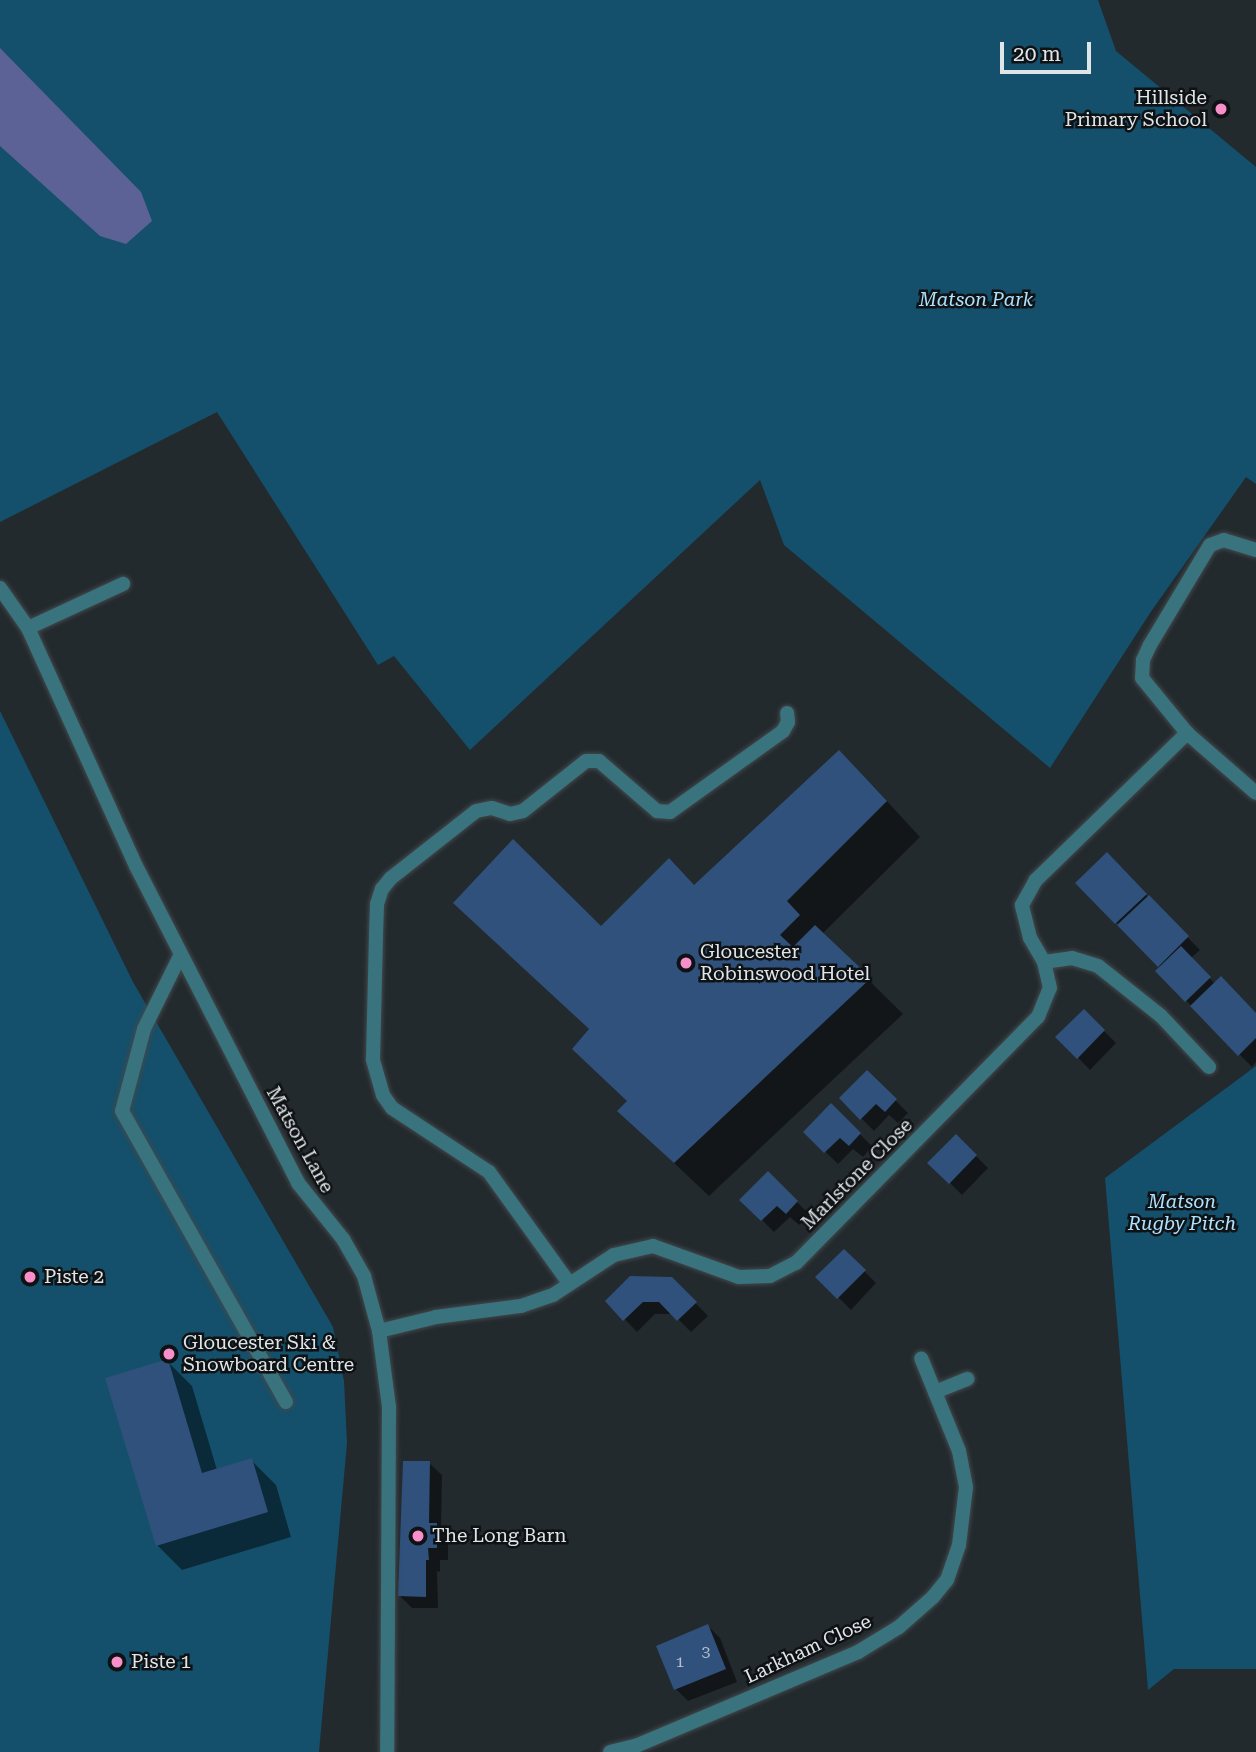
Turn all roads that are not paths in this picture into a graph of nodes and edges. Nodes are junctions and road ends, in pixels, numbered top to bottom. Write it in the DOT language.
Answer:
graph roads {
  1 [pos="1256,550"];
  2 [pos="123,584"];
  3 [pos="0,588"];
  4 [pos="27,628"];
  5 [pos="787,713"];
  6 [pos="1187,733"];
  7 [pos="1256,793"];
  8 [pos="180,956"];
  9 [pos="1044,962"];
  10 [pos="1209,1067"];
  11 [pos="569,1283"];
  12 [pos="379,1331"];
  13 [pos="922,1359"];
  14 [pos="967,1379"];
  15 [pos="935,1392"];
  16 [pos="286,1402"];
  17 [pos="387,1752"];
  18 [pos="610,1752"];
  1 -- 6 [label="street"];
  2 -- 4 [label="street"];
  3 -- 4 [label="street, Matson Lane"];
  4 -- 8 [label="street, Matson Lane"];
  5 -- 11 [label="street"];
  6 -- 7 [label="street"];
  6 -- 9 [label="street, Marlstone Close"];
  8 -- 12 [label="street, Matson Lane"];
  8 -- 16 [label="street"];
  9 -- 10 [label="street"];
  9 -- 11 [label="street, Marlstone Close"];
  11 -- 12 [label="street, Marlstone Close"];
  12 -- 17 [label="street, Matson Lane"];
  13 -- 15 [label="street, Larkham Close"];
  14 -- 15 [label="street"];
  15 -- 18 [label="street, Larkham Close"];
}
